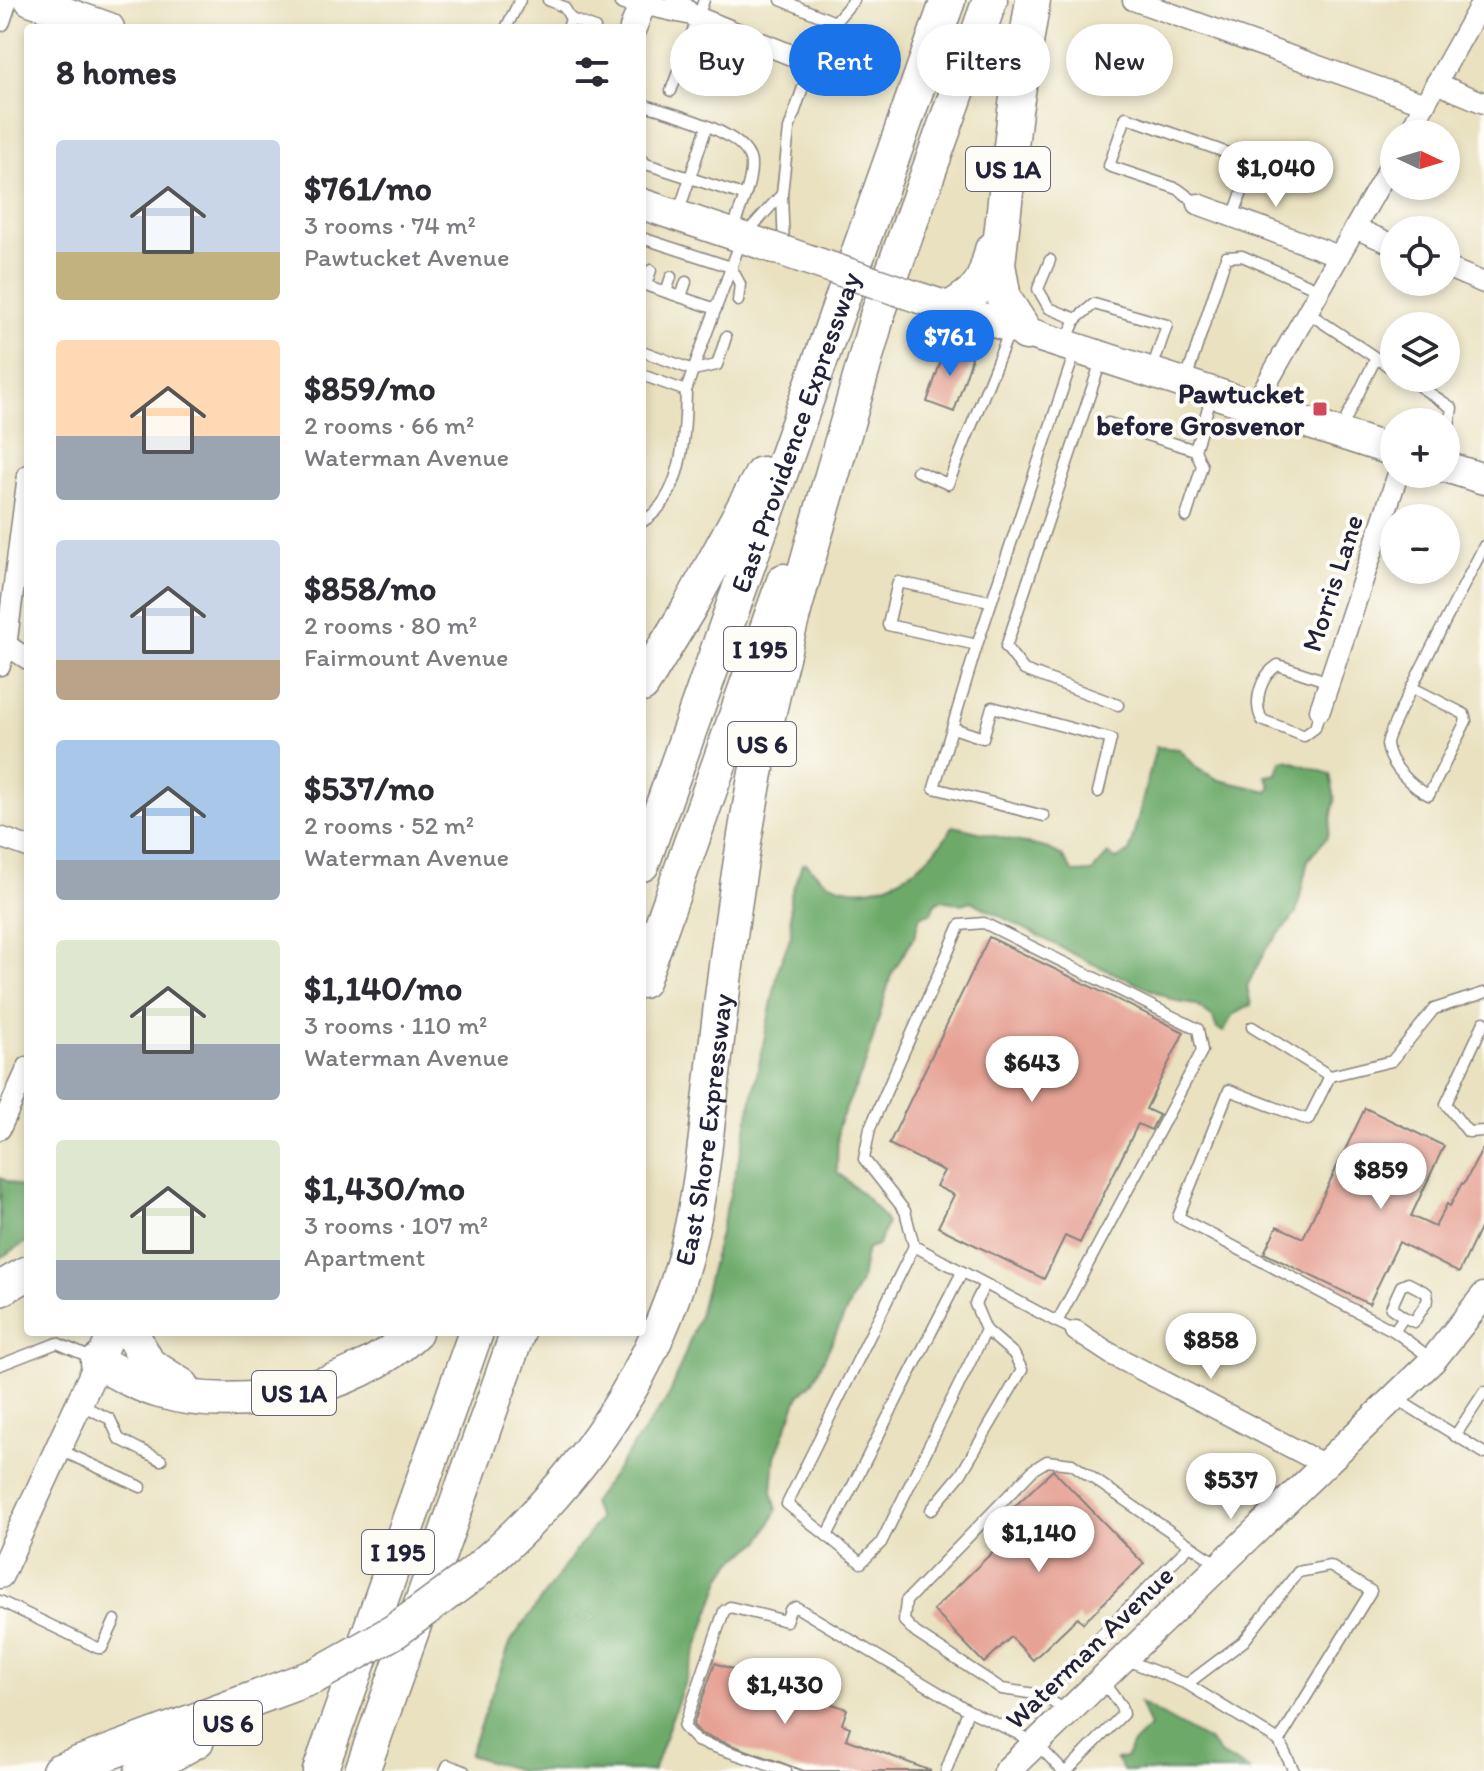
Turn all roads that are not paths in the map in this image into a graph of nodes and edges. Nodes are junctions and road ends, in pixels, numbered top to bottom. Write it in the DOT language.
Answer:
graph roads {
  1 [pos="7,0"];
  2 [pos="30,0"];
  3 [pos="520,0"];
  4 [pos="548,0"];
  5 [pos="676,0"];
  6 [pos="781,0"];
  7 [pos="854,0"];
  8 [pos="948,0"];
  9 [pos="990,0"];
  10 [pos="1033,0"];
  11 [pos="1133,0"];
  12 [pos="1483,0"];
  13 [pos="62,5"];
  14 [pos="636,8"];
  15 [pos="698,10"];
  16 [pos="0,21"];
  17 [pos="835,22"];
  18 [pos="101,24"];
  19 [pos="507,24"];
  20 [pos="570,24"];
  21 [pos="789,53"];
  22 [pos="1436,83"];
  23 [pos="800,96"];
  24 [pos="1484,103"];
  25 [pos="1425,104"];
  26 [pos="646,105"];
  27 [pos="1416,120"];
  28 [pos="707,126"];
  29 [pos="646,164"];
  30 [pos="690,180"];
  31 [pos="1380,184"];
  32 [pos="782,194"];
  33 [pos="743,195"];
  34 [pos="1005,197"];
  35 [pos="1198,204"];
  36 [pos="646,205"];
  37 [pos="677,217"];
  38 [pos="1233,217"];
  39 [pos="1355,228"];
  40 [pos="736,236"];
  41 [pos="1380,239"];
  42 [pos="646,241"];
  43 [pos="778,250"];
  44 [pos="1339,256"];
  45 [pos="1050,260"];
  46 [pos="731,267"];
  47 [pos="651,270"];
  48 [pos="1460,273"];
  49 [pos="671,277"];
  50 [pos="646,280"];
  51 [pos="686,282"];
  52 [pos="1484,283"];
  53 [pos="646,285"];
  54 [pos="698,288"];
  55 [pos="1320,290"];
  56 [pos="666,292"];
  57 [pos="681,297"];
  58 [pos="693,301"];
  59 [pos="738,301"];
  60 [pos="936,303"];
  61 [pos="716,309"];
  62 [pos="1307,312"];
  63 [pos="877,317"];
  64 [pos="1076,319"];
  65 [pos="1018,330"];
  66 [pos="726,337"];
  67 [pos="646,352"];
  68 [pos="1080,352"];
  69 [pos="822,355"];
  70 [pos="1376,358"];
  71 [pos="1380,361"];
  72 [pos="693,370"];
  73 [pos="1151,375"];
  74 [pos="646,376"];
  75 [pos="1198,390"];
  76 [pos="686,391"];
  77 [pos="1428,392"];
  78 [pos="1253,408"];
  79 [pos="1452,408"];
  80 [pos="1108,423"];
  81 [pos="1338,434"];
  82 [pos="1380,447"];
  83 [pos="1195,450"];
  84 [pos="917,471"];
  85 [pos="1460,471"];
  86 [pos="1484,479"];
  87 [pos="1393,488"];
  88 [pos="24,502"];
  89 [pos="1186,517"];
  90 [pos="646,518"];
  91 [pos="1484,546"];
  92 [pos="990,601"];
  93 [pos="977,645"];
  94 [pos="2,651"];
  95 [pos="24,658"];
  96 [pos="646,678"];
  97 [pos="1329,682"];
  98 [pos="1413,688"];
  99 [pos="1118,705"];
  100 [pos="1320,710"];
  101 [pos="953,728"];
  102 [pos="1098,792"];
  103 [pos="1044,816"];
  104 [pos="0,837"];
  105 [pos="24,846"];
  106 [pos="646,853"];
  107 [pos="646,970"];
  108 [pos="1484,993"];
  109 [pos="1484,1022"];
  110 [pos="1252,1027"];
  111 [pos="24,1076"];
  112 [pos="1330,1076"];
  113 [pos="0,1129"];
  114 [pos="1484,1131"];
  115 [pos="914,1246"];
  116 [pos="962,1272"];
  117 [pos="24,1275"];
  118 [pos="985,1284"];
  119 [pos="0,1289"];
  120 [pos="1484,1296"];
  121 [pos="1404,1317"];
  122 [pos="1057,1322"];
  123 [pos="986,1330"];
  124 [pos="1076,1331"];
  125 [pos="1394,1331"];
  126 [pos="133,1336"];
  127 [pos="409,1336"];
  128 [pos="475,1336"];
  129 [pos="517,1336"];
  130 [pos="105,1347"];
  131 [pos="1433,1360"];
  132 [pos="0,1365"];
  133 [pos="1484,1392"];
  134 [pos="208,1398"];
  135 [pos="1395,1398"];
  136 [pos="79,1404"];
  137 [pos="1455,1436"];
  138 [pos="58,1449"];
  139 [pos="1484,1453"];
  140 [pos="161,1460"];
  141 [pos="1325,1465"];
  142 [pos="141,1487"];
  143 [pos="931,1510"];
  144 [pos="827,1536"];
  145 [pos="1188,1547"];
  146 [pos="1221,1566"];
  147 [pos="0,1575"];
  148 [pos="0,1601"];
  149 [pos="115,1620"];
  150 [pos="1122,1658"];
  151 [pos="315,1676"];
  152 [pos="1100,1679"];
  153 [pos="1187,1684"];
  154 [pos="1042,1695"];
  155 [pos="968,1710"];
  156 [pos="1066,1711"];
  157 [pos="1279,1741"];
  158 [pos="1035,1742"];
  159 [pos="59,1771"];
  160 [pos="142,1771"];
  161 [pos="320,1771"];
  162 [pos="362,1771"];
  163 [pos="445,1771"];
  164 [pos="464,1771"];
  165 [pos="786,1771"];
  166 [pos="946,1771"];
  167 [pos="1007,1771"];
  168 [pos="1065,1771"];
  169 [pos="1294,1771"];
  1 -- 16 [label="street"];
  2 -- 13 [label="main road"];
  3 -- 19 [label="lane"];
  4 -- 20 [label="lane"];
  5 -- 15 [label="street"];
  6 -- 17 [label="lane"];
  7 -- 17 [label="lane"];
  8 -- 69 [label="highway, East Providence Expressway / I 195"];
  9 -- 63 [label="highway, East Providence Expressway / I 195"];
  10 -- 34 [label="highway, US 1A"];
  11 -- 25 [label="street"];
  12 -- 22 [label="street"];
  13 -- 18 [label="main road"];
  14 -- 15 [label="street"];
  15 -- 21 [label="street"];
  22 -- 24 [label="street"];
  22 -- 25 [label="street"];
  23 -- 32 [label="lane"];
  25 -- 27 [label="street"];
  26 -- 28 [label="lane"];
  28 -- 30 [label="lane"];
  28 -- 33 [label="lane"];
  29 -- 30 [label="lane"];
  30 -- 33 [label="lane"];
  30 -- 37 [label="lane"];
  31 -- 39 [label="street"];
  32 -- 40 [label="lane"];
  32 -- 43 [label="lane"];
  33 -- 40 [label="lane"];
  34 -- 60 [label="highway"];
  34 -- 65 [label="highway, US 1A"];
  35 -- 38 [label="street"];
  35 -- 38 [label="lane"];
  36 -- 37 [label="main road"];
  37 -- 40 [label="main road"];
  38 -- 44 [label="street"];
  39 -- 41 [label="street"];
  39 -- 44 [label="street"];
  40 -- 43 [label="main road"];
  40 -- 46 [label="lane"];
  42 -- 46 [label="lane"];
  43 -- 60 [label="main road, bridge"];
  44 -- 55 [label="street"];
  45 -- 64 [label="lane"];
  46 -- 59 [label="lane"];
  46 -- 61 [label="lane"];
  47 -- 50 [label="lane"];
  48 -- 52 [label="street"];
  49 -- 56 [label="lane"];
  51 -- 57 [label="lane"];
  53 -- 56 [label="lane"];
  54 -- 58 [label="lane"];
  55 -- 62 [label="street"];
  55 -- 75 [label="lane"];
  56 -- 57 [label="lane"];
  57 -- 58 [label="lane"];
  58 -- 61 [label="lane"];
  60 -- 65 [label="main road"];
  61 -- 72 [label="lane"];
  62 -- 70 [label="lane"];
  62 -- 78 [label="street"];
  63 -- 107 [label="highway, East Providence Expressway / I 195"];
  63 -- 151 [label="highway, East Shore Expressway / US 6, bridge"];
  64 -- 68 [label="lane"];
  64 -- 73 [label="lane"];
  65 -- 68 [label="main road"];
  65 -- 84 [label="lane"];
  66 -- 72 [label="lane"];
  67 -- 72 [label="lane"];
  68 -- 73 [label="main road"];
  68 -- 92 [label="lane"];
  68 -- 99 [label="lane"];
  69 -- 96 [label="highway"];
  69 -- 106 [label="highway, East Providence Expressway / I 195"];
  70 -- 71 [label="lane"];
  70 -- 81 [label="lane"];
  72 -- 76 [label="lane"];
  73 -- 75 [label="main road"];
  74 -- 76 [label="lane"];
  75 -- 78 [label="main road"];
  75 -- 83 [label="lane"];
  76 -- 90 [label="lane"];
  77 -- 79 [label="lane"];
  78 -- 81 [label="main road"];
  80 -- 83 [label="lane"];
  81 -- 82 [label="main road"];
  83 -- 89 [label="lane"];
  85 -- 86 [label="main road"];
  87 -- 97 [label="street, Morris Lane"];
  88 -- 94 [label="street"];
  91 -- 98 [label="lane"];
  92 -- 93 [label="lane"];
  92 -- 93 [label="lane"];
  93 -- 101 [label="lane"];
  94 -- 95 [label="street"];
  97 -- 100 [label="street, Morris Lane"];
  97 -- 100 [label="lane"];
  98 -- 98 [label="lane"];
  101 -- 102 [label="lane"];
  101 -- 103 [label="lane"];
  104 -- 105 [label="street"];
  108 -- 112 [label="lane"];
  109 -- 114 [label="lane"];
  110 -- 112 [label="lane"];
  111 -- 113 [label="street"];
  112 -- 125 [label="lane"];
  115 -- 116 [label="lane"];
  115 -- 122 [label="lane"];
  115 -- 144 [label="lane"];
  116 -- 118 [label="lane"];
  116 -- 144 [label="lane"];
  117 -- 119 [label="highway"];
  118 -- 122 [label="lane"];
  118 -- 123 [label="lane"];
  120 -- 131 [label="main road, Waterman Avenue"];
  121 -- 125 [label="lane"];
  122 -- 124 [label="lane"];
  123 -- 143 [label="lane"];
  123 -- 144 [label="lane"];
  124 -- 141 [label="street"];
  125 -- 131 [label="lane"];
  126 -- 134 [label="highway, US 1A"];
  127 -- 134 [label="highway, US 1A"];
  128 -- 161 [label="highway, I 195"];
  129 -- 162 [label="highway, I 195"];
  130 -- 132 [label="lane"];
  130 -- 134 [label="highway"];
  130 -- 136 [label="main road"];
  131 -- 135 [label="main road, Waterman Avenue"];
  133 -- 137 [label="lane"];
  135 -- 137 [label="lane"];
  135 -- 141 [label="main road, Waterman Avenue"];
  136 -- 138 [label="main road"];
  136 -- 140 [label="lane"];
  137 -- 139 [label="lane"];
  138 -- 142 [label="lane"];
  138 -- 147 [label="main road"];
  141 -- 146 [label="main road, Waterman Avenue"];
  145 -- 146 [label="lane"];
  145 -- 154 [label="lane"];
  145 -- 154 [label="lane"];
  146 -- 150 [label="main road, Waterman Avenue"];
  148 -- 149 [label="lane"];
  150 -- 152 [label="main road, Waterman Avenue"];
  150 -- 153 [label="lane"];
  151 -- 159 [label="highway, East Shore Expressway"];
  151 -- 160 [label="highway, US 6"];
  152 -- 156 [label="main road, Waterman Avenue"];
  152 -- 168 [label="lane"];
  153 -- 157 [label="lane"];
  153 -- 157 [label="lane"];
  154 -- 156 [label="lane"];
  155 -- 158 [label="lane"];
  155 -- 165 [label="lane"];
  155 -- 166 [label="lane"];
  156 -- 158 [label="main road, Waterman Avenue"];
  157 -- 169 [label="lane"];
  158 -- 167 [label="main road, Waterman Avenue"];
  158 -- 168 [label="lane"];
  163 -- 164 [label="lane"];
}
